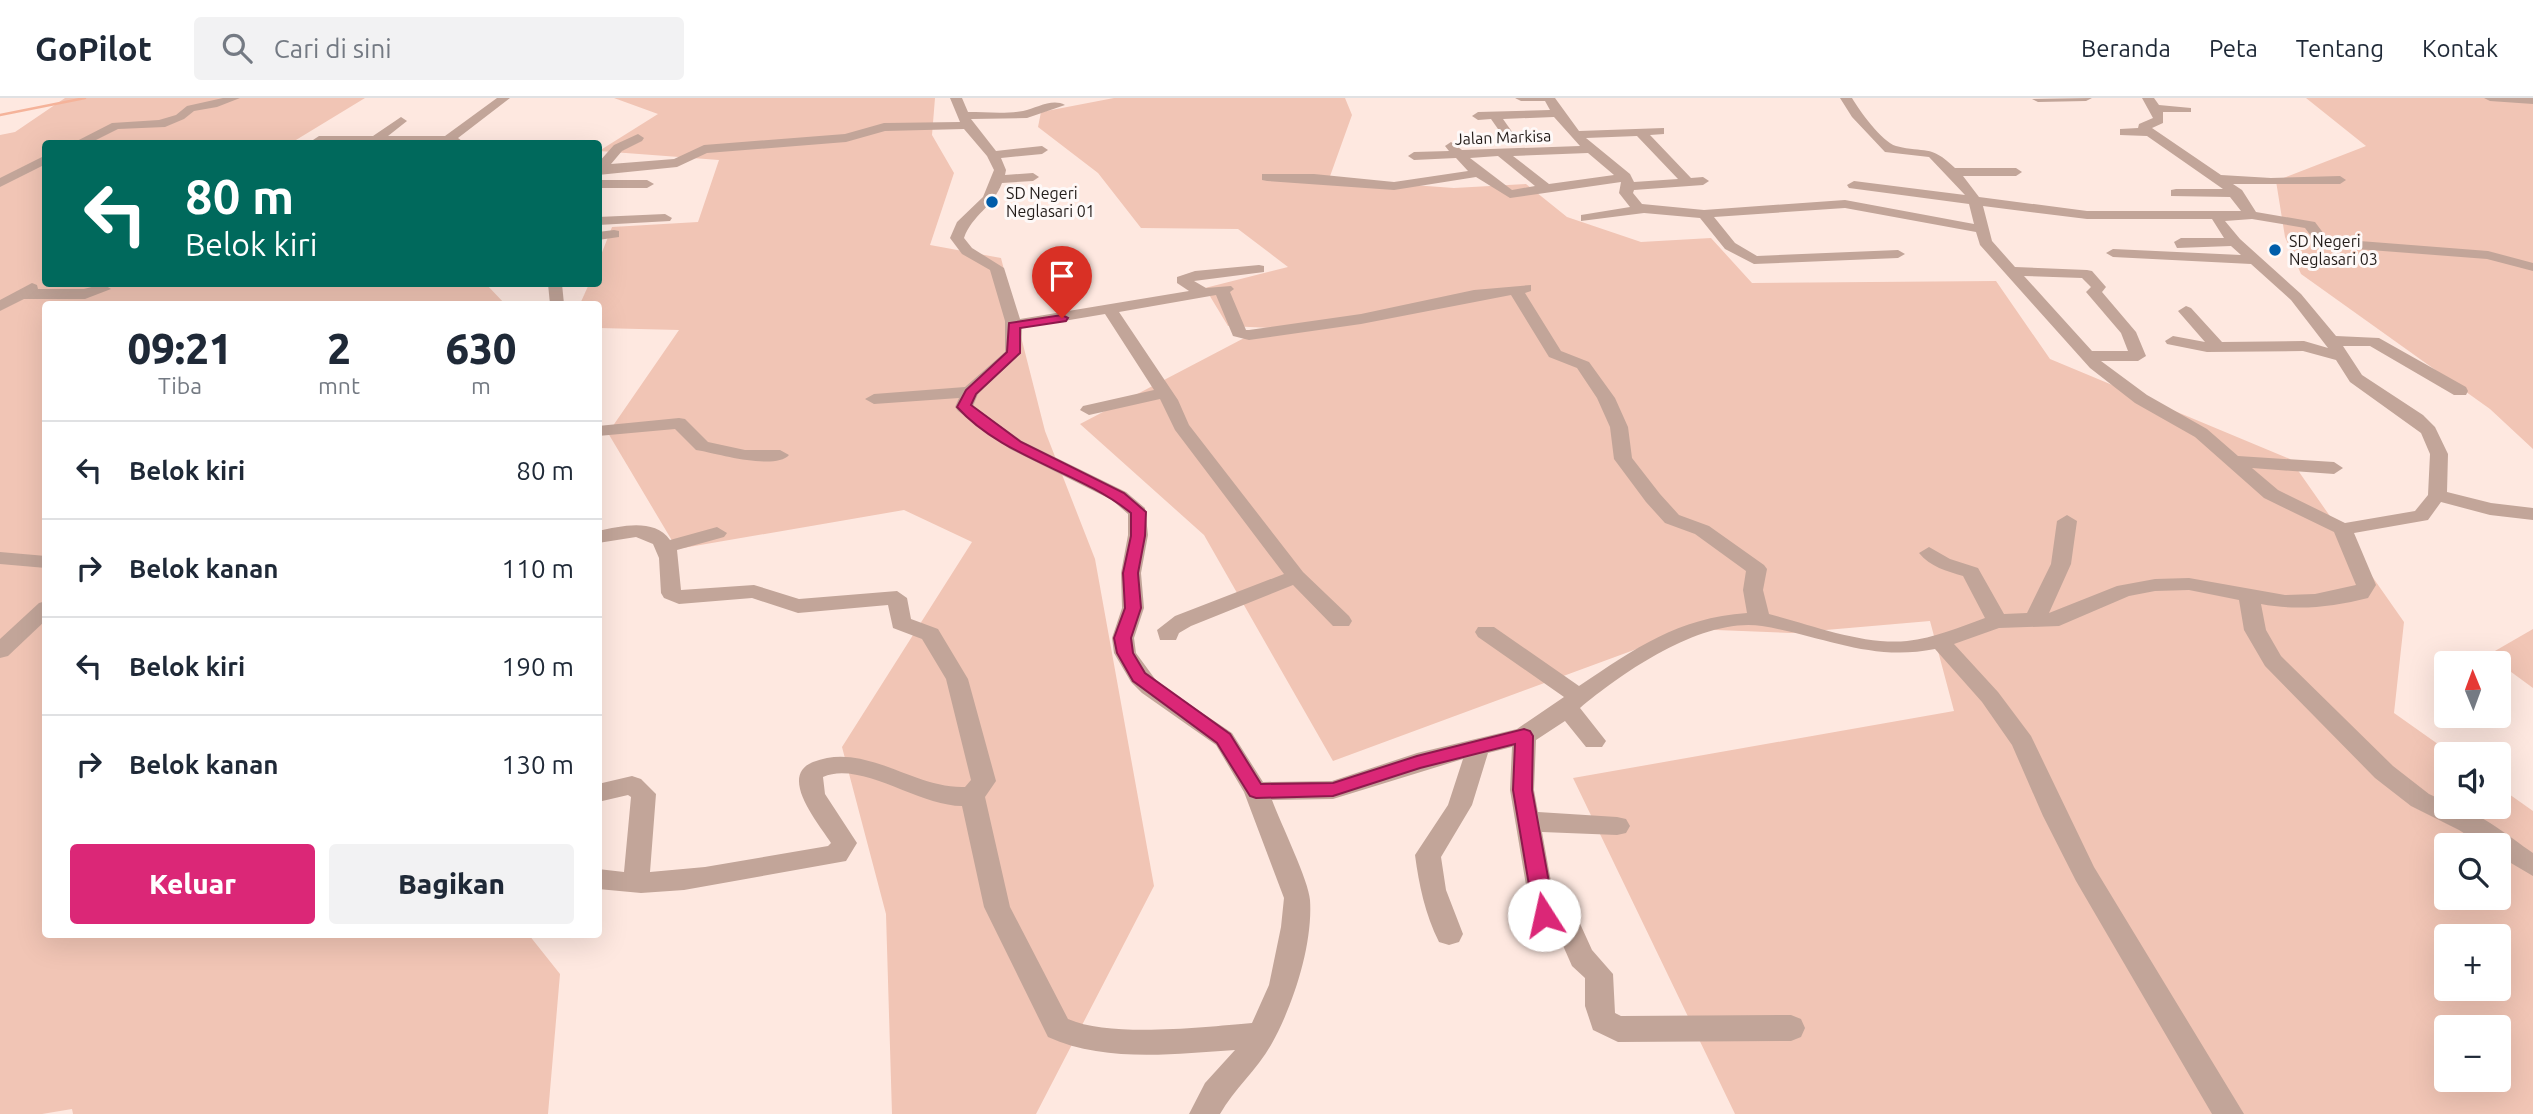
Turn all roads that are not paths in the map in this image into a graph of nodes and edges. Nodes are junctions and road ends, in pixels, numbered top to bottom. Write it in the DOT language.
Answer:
graph roads {
  1 [pos="234,98"];
  2 [pos="504,98"];
  3 [pos="1521,98"];
  4 [pos="1549,98"];
  5 [pos="1846,98"];
  6 [pos="2086,98"];
  7 [pos="2490,98"];
  8 [pos="2038,99"];
  9 [pos="2529,100"];
  10 [pos="2152,103"];
  11 [pos="1059,106"];
  12 [pos="2187,110"];
  13 [pos="962,113"];
  14 [pos="1556,113"];
  15 [pos="1478,116"];
  16 [pos="1495,116"];
  17 [pos="345,127"];
  18 [pos="1660,131"];
  19 [pos="1641,132"];
  20 [pos="2124,132"];
  21 [pos="2150,132"];
  22 [pos="1574,135"];
  23 [pos="1509,136"];
  24 [pos="639,138"];
  25 [pos="86,140"];
  26 [pos="319,140"];
  27 [pos="376,140"];
  28 [pos="454,140"];
  29 [pos="2171,145"];
  30 [pos="2191,145"];
  31 [pos="1592,149"];
  32 [pos="1042,150"];
  33 [pos="1454,150"];
  34 [pos="1545,151"];
  35 [pos="1501,152"];
  36 [pos="993,155"];
  37 [pos="42,161"];
  38 [pos="602,167"];
  39 [pos="602,169"];
  40 [pos="1951,172"];
  41 [pos="2016,172"];
  42 [pos="1478,173"];
  43 [pos="1033,177"];
  44 [pos="1267,177"];
  45 [pos="997,179"];
  46 [pos="1440,179"];
  47 [pos="2220,179"];
  48 [pos="2340,180"];
  49 [pos="1703,181"];
  50 [pos="1591,182"];
  51 [pos="1627,182"];
  52 [pos="1688,182"];
  53 [pos="0,183"];
  54 [pos="602,184"];
  55 [pos="647,184"];
  56 [pos="1854,185"];
  57 [pos="1547,189"];
  58 [pos="2176,193"];
  59 [pos="2237,193"];
  60 [pos="1975,202"];
  61 [pos="1643,209"];
  62 [pos="1704,214"];
  63 [pos="2252,215"];
  64 [pos="2219,217"];
  65 [pos="665,218"];
  66 [pos="1586,218"];
  67 [pos="602,221"];
  68 [pos="1980,229"];
  69 [pos="614,234"];
  70 [pos="602,236"];
  71 [pos="2235,242"];
  72 [pos="2113,253"];
  73 [pos="1898,254"];
  74 [pos="2189,255"];
  75 [pos="2256,260"];
  76 [pos="2533,267"];
  77 [pos="1259,269"];
  78 [pos="2012,271"];
  79 [pos="42,283"];
  80 [pos="103,289"];
  81 [pos="1202,292"];
  82 [pos="20,294"];
  83 [pos="83,299"];
  84 [pos="0,306"];
  85 [pos="2186,311"];
  86 [pos="1111,312"];
  87 [pos="1014,326"];
  88 [pos="2174,341"];
  89 [pos="2332,341"];
  90 [pos="2218,347"];
  91 [pos="2088,356"];
  92 [pos="2343,357"];
  93 [pos="2460,391"];
  94 [pos="970,392"];
  95 [pos="1163,393"];
  96 [pos="874,399"];
  97 [pos="1089,410"];
  98 [pos="605,435"];
  99 [pos="780,455"];
  100 [pos="2235,461"];
  101 [pos="2334,468"];
  102 [pos="2437,495"];
  103 [pos="2533,514"];
  104 [pos="2067,521"];
  105 [pos="2342,529"];
  106 [pos="717,533"];
  107 [pos="602,536"];
  108 [pos="666,547"];
  109 [pos="1930,553"];
  110 [pos="0,558"];
  111 [pos="42,562"];
  112 [pos="1296,576"];
  113 [pos="2249,597"];
  114 [pos="42,612"];
  115 [pos="1759,619"];
  116 [pos="1341,621"];
  117 [pos="1997,621"];
  118 [pos="2034,621"];
  119 [pos="1486,632"];
  120 [pos="1168,635"];
  121 [pos="1940,641"];
  122 [pos="0,651"];
  123 [pos="1573,703"];
  124 [pos="1524,736"];
  125 [pos="1594,741"];
  126 [pos="1477,749"];
  127 [pos="1256,791"];
  128 [pos="602,792"];
  129 [pos="972,796"];
  130 [pos="1529,820"];
  131 [pos="1617,826"];
  132 [pos="2529,860"];
  133 [pos="602,878"];
  134 [pos="636,882"];
  135 [pos="1449,934"];
  136 [pos="1791,1028"];
  137 [pos="1261,1035"];
  138 [pos="1205,1114"];
  139 [pos="2229,1114"];
  1 -- 25 [label="street"];
  2 -- 28 [label="street"];
  3 -- 4 [label="street"];
  4 -- 14 [label="street"];
  5 -- 40 [label="street"];
  6 -- 8 [label="street"];
  7 -- 9 [label="street"];
  10 -- 12 [label="street"];
  10 -- 21 [label="street"];
  11 -- 13 [label="street"];
  13 -- 36 [label="street"];
  13 -- 39 [label="street"];
  14 -- 16 [label="street"];
  14 -- 22 [label="street"];
  15 -- 16 [label="street"];
  16 -- 23 [label="street"];
  17 -- 27 [label="street"];
  18 -- 19 [label="street"];
  19 -- 22 [label="street"];
  19 -- 52 [label="street"];
  20 -- 21 [label="street"];
  21 -- 29 [label="street"];
  22 -- 31 [label="street"];
  24 -- 38 [label="street"];
  26 -- 27 [label="street"];
  29 -- 30 [label="street"];
  29 -- 47 [label="street"];
  31 -- 34 [label="street, Jalan Markisa"];
  31 -- 51 [label="street"];
  32 -- 36 [label="street"];
  33 -- 35 [label="street, Jalan Markisa"];
  33 -- 42 [label="street"];
  33 -- 46 [label="street, Jalan Markisa"];
  34 -- 35 [label="street, Jalan Markisa"];
  34 -- 50 [label="street"];
  35 -- 57 [label="street"];
  36 -- 45 [label="street"];
  37 -- 53 [label="street"];
  40 -- 41 [label="street"];
  40 -- 60 [label="street"];
  42 -- 46 [label="street"];
  42 -- 57 [label="street"];
  43 -- 45 [label="street"];
  44 -- 46 [label="street"];
  45 -- 87 [label="street"];
  47 -- 48 [label="street"];
  47 -- 59 [label="street"];
  49 -- 52 [label="street"];
  50 -- 51 [label="street"];
  50 -- 57 [label="street"];
  51 -- 52 [label="street"];
  51 -- 61 [label="street"];
  54 -- 55 [label="street"];
  56 -- 60 [label="street"];
  58 -- 59 [label="street"];
  59 -- 63 [label="street"];
  60 -- 64 [label="street"];
  60 -- 68 [label="street"];
  61 -- 62 [label="street"];
  61 -- 66 [label="street"];
  62 -- 68 [label="street"];
  62 -- 73 [label="street"];
  63 -- 64 [label="street"];
  63 -- 76 [label="street"];
  64 -- 71 [label="street"];
  65 -- 67 [label="street"];
  68 -- 78 [label="street"];
  69 -- 70 [label="street"];
  71 -- 74 [label="street"];
  71 -- 75 [label="street"];
  72 -- 74 [label="street"];
  74 -- 75 [label="street"];
  75 -- 89 [label="street"];
  77 -- 81 [label="street"];
  78 -- 91 [label="street"];
  78 -- 91 [label="street"];
  79 -- 82 [label="street"];
  80 -- 83 [label="street"];
  81 -- 86 [label="street"];
  81 -- 115 [label="street"];
  82 -- 83 [label="street"];
  82 -- 84 [label="street"];
  85 -- 90 [label="street"];
  86 -- 87 [label="street"];
  86 -- 95 [label="street"];
  87 -- 94 [label="street"];
  88 -- 90 [label="street"];
  89 -- 92 [label="street"];
  89 -- 93 [label="street"];
  90 -- 92 [label="street"];
  91 -- 100 [label="street"];
  92 -- 102 [label="street"];
  94 -- 96 [label="street"];
  94 -- 127 [label="street"];
  95 -- 97 [label="street"];
  95 -- 112 [label="street"];
  98 -- 99 [label="street"];
  100 -- 101 [label="street"];
  100 -- 105 [label="street"];
  102 -- 103 [label="street"];
  102 -- 105 [label="street"];
  104 -- 118 [label="street"];
  105 -- 113 [label="street"];
  106 -- 108 [label="street"];
  107 -- 108 [label="street"];
  108 -- 129 [label="street"];
  109 -- 117 [label="street"];
  110 -- 111 [label="street"];
  112 -- 116 [label="street"];
  112 -- 120 [label="street"];
  113 -- 118 [label="street"];
  113 -- 132 [label="street"];
  114 -- 122 [label="street"];
  115 -- 121 [label="street"];
  115 -- 123 [label="street"];
  117 -- 118 [label="street"];
  117 -- 121 [label="street"];
  119 -- 123 [label="street"];
  121 -- 139 [label="street"];
  123 -- 124 [label="street"];
  123 -- 125 [label="street"];
  124 -- 126 [label="street"];
  124 -- 130 [label="street"];
  126 -- 127 [label="street"];
  126 -- 135 [label="street"];
  127 -- 137 [label="street"];
  128 -- 134 [label="street"];
  129 -- 134 [label="street"];
  129 -- 137 [label="street"];
  130 -- 131 [label="street"];
  130 -- 136 [label="street"];
  133 -- 134 [label="street"];
  137 -- 138 [label="street"];
}
